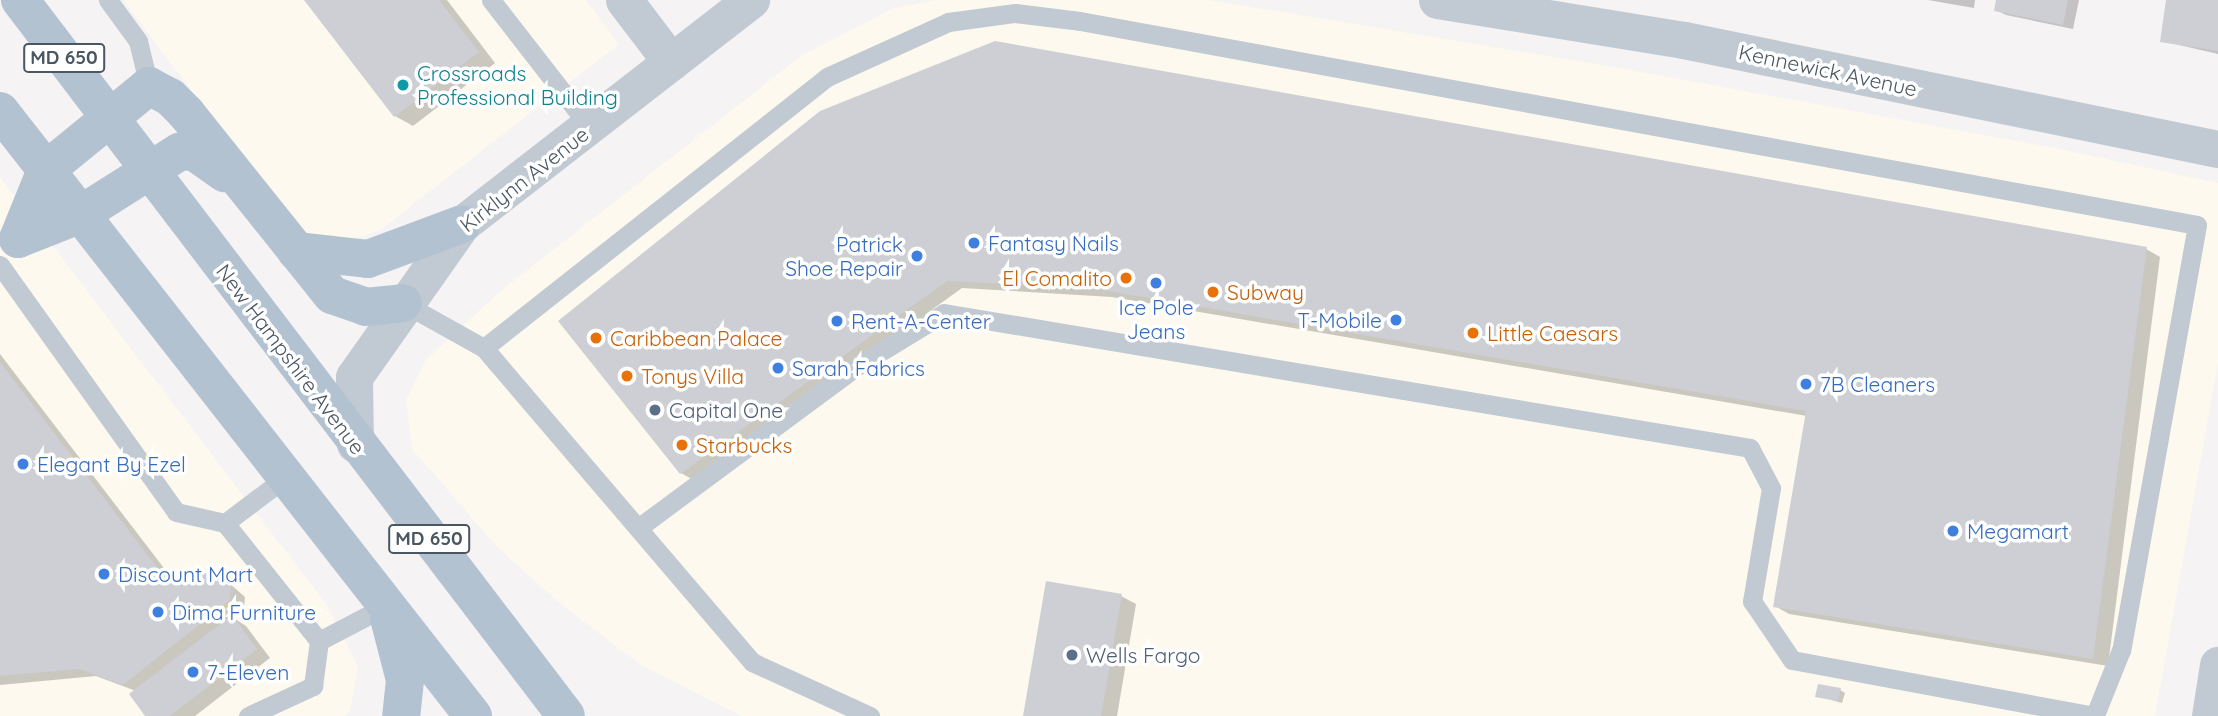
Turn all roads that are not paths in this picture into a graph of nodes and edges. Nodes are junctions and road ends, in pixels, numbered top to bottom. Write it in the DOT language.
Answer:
graph roads {
  1 [pos="20,0"];
  2 [pos="108,0"];
  3 [pos="491,0"];
  4 [pos="624,0"];
  5 [pos="751,0"];
  6 [pos="1437,0"];
  7 [pos="671,62"];
  8 [pos="149,86"];
  9 [pos="0,111"];
  10 [pos="109,117"];
  11 [pos="590,127"];
  12 [pos="2218,149"];
  13 [pos="147,169"];
  14 [pos="46,170"];
  15 [pos="246,190"];
  16 [pos="81,214"];
  17 [pos="462,224"];
  18 [pos="296,251"];
  19 [pos="6,252"];
  20 [pos="403,303"];
  21 [pos="484,348"];
  22 [pos="355,444"];
  23 [pos="286,477"];
  24 [pos="225,523"];
  25 [pos="638,528"];
  26 [pos="386,606"];
  27 [pos="319,641"];
  28 [pos="2218,665"];
  29 [pos="248,716"];
  30 [pos="401,716"];
  31 [pos="473,716"];
  32 [pos="566,716"];
  33 [pos="870,716"];
  34 [pos="2094,716"];
  35 [pos="2210,716"];
  1 -- 10 [label="main road, New Hampshire Avenue / MD 650"];
  2 -- 8 [label="lane"];
  3 -- 11 [label="lane"];
  4 -- 7 [label="street"];
  5 -- 7 [label="street, Kirklynn Avenue"];
  6 -- 12 [label="street, Kennewick Avenue"];
  7 -- 11 [label="street, Kirklynn Avenue"];
  8 -- 10 [label="main road"];
  8 -- 15 [label="main road"];
  9 -- 14 [label="main road"];
  10 -- 13 [label="main road, New Hampshire Avenue / MD 650"];
  10 -- 14 [label="main road"];
  11 -- 17 [label="street, Kirklynn Avenue"];
  13 -- 15 [label="main road"];
  13 -- 16 [label="main road"];
  13 -- 22 [label="main road, New Hampshire Avenue / MD 650"];
  14 -- 16 [label="main road"];
  14 -- 19 [label="main road"];
  15 -- 18 [label="main road"];
  16 -- 19 [label="main road"];
  16 -- 23 [label="main road"];
  17 -- 18 [label="main road"];
  17 -- 20 [label="street, Kirklynn Avenue"];
  18 -- 20 [label="main road"];
  19 -- 24 [label="lane"];
  20 -- 21 [label="lane"];
  20 -- 22 [label="street, Kirklynn Avenue"];
  21 -- 25 [label="lane"];
  21 -- 34 [label="lane"];
  22 -- 32 [label="main road, New Hampshire Avenue / MD 650"];
  23 -- 24 [label="lane"];
  23 -- 26 [label="main road"];
  24 -- 27 [label="lane"];
  25 -- 33 [label="lane"];
  25 -- 34 [label="lane"];
  26 -- 27 [label="lane"];
  26 -- 30 [label="main road"];
  26 -- 31 [label="main road"];
  27 -- 29 [label="lane"];
  28 -- 35 [label="street"];
}
